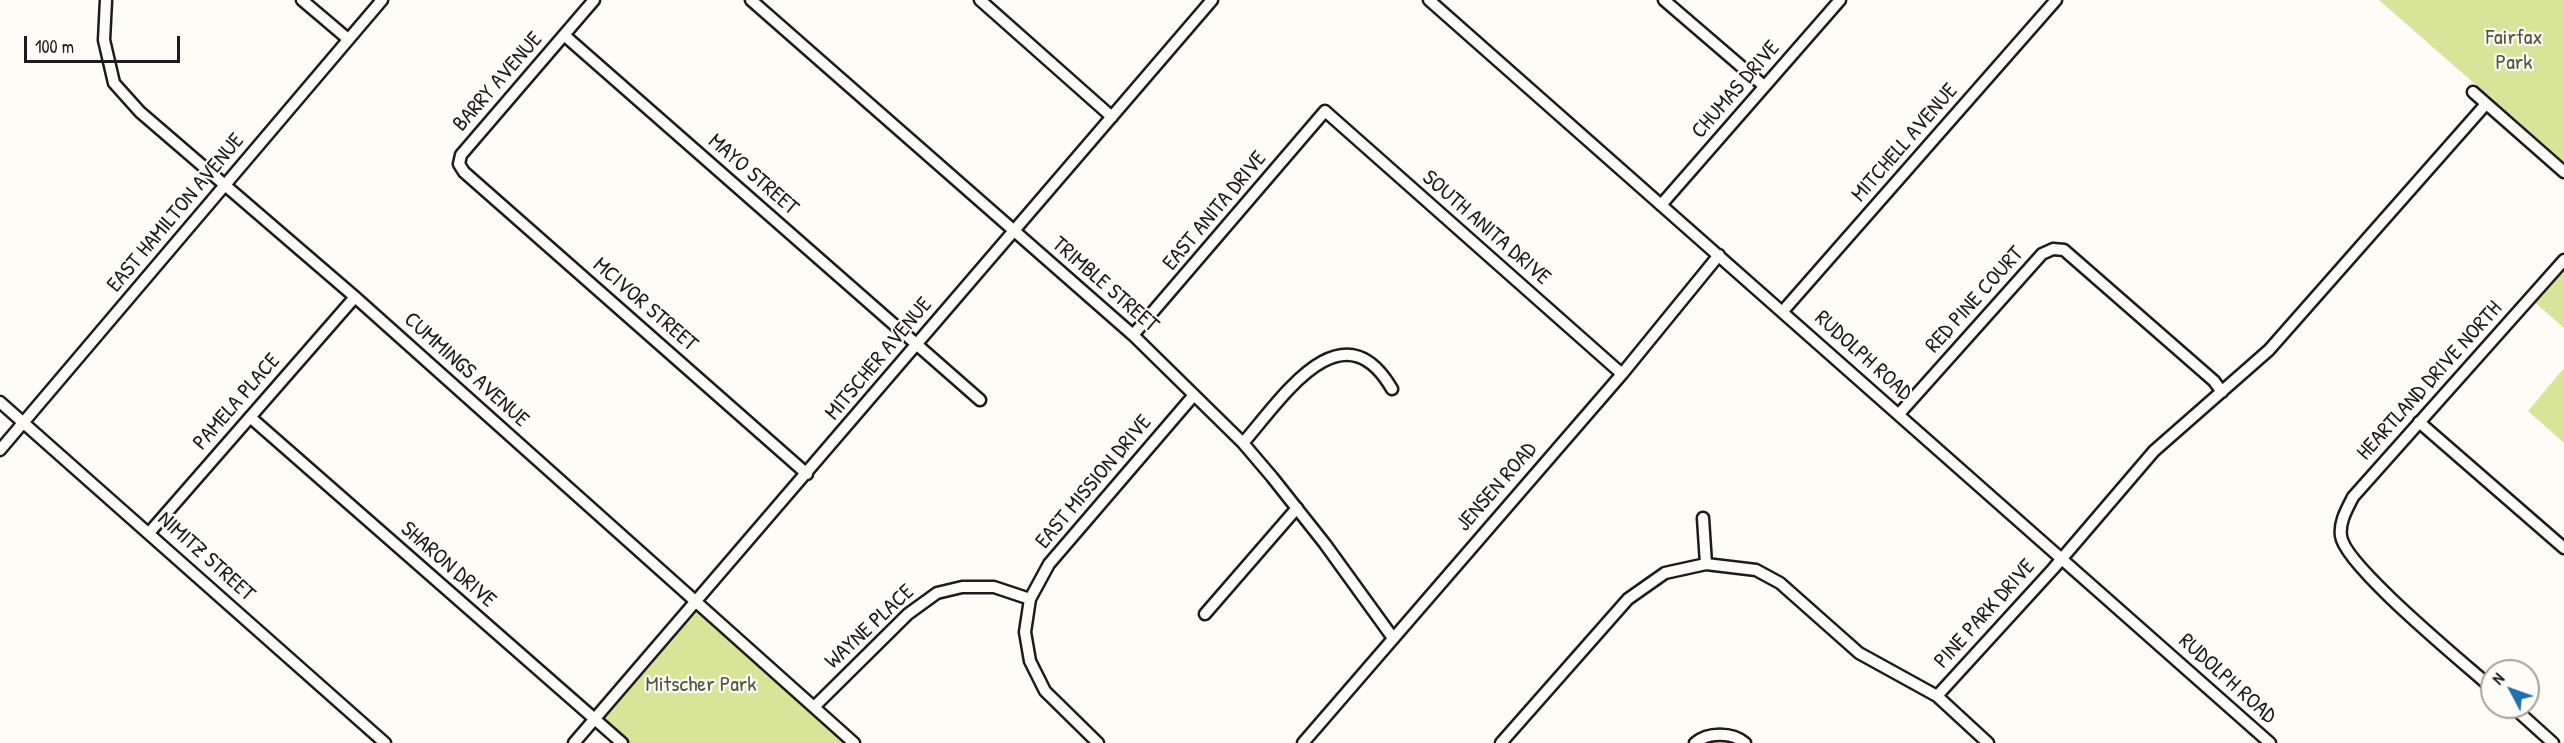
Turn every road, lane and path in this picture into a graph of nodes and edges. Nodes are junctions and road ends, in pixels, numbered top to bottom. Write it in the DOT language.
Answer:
graph roads {
  1 [pos="106,0"];
  2 [pos="302,0"];
  3 [pos="382,0"];
  4 [pos="594,0"];
  5 [pos="751,0"];
  6 [pos="980,0"];
  7 [pos="1429,0"];
  8 [pos="1664,0"];
  9 [pos="1840,0"];
  10 [pos="2056,0"];
  11 [pos="1208,1"];
  12 [pos="564,35"];
  13 [pos="348,39"];
  14 [pos="1764,86"];
  15 [pos="2473,92"];
  16 [pos="2486,104"];
  17 [pos="1325,111"];
  18 [pos="1112,117"];
  19 [pos="459,164"];
  20 [pos="2564,172"];
  21 [pos="226,184"];
  22 [pos="1662,205"];
  23 [pos="1013,231"];
  24 [pos="1719,255"];
  25 [pos="2564,260"];
  26 [pos="355,297"];
  27 [pos="1783,311"];
  28 [pos="1133,335"];
  29 [pos="916,345"];
  30 [pos="1622,374"];
  31 [pos="1392,389"];
  32 [pos="2222,392"];
  33 [pos="1194,395"];
  34 [pos="980,400"];
  35 [pos="0,402"];
  36 [pos="1899,414"];
  37 [pos="250,417"];
  38 [pos="2419,422"];
  39 [pos="24,423"];
  40 [pos="1243,443"];
  41 [pos="0,450"];
  42 [pos="807,474"];
  43 [pos="1297,508"];
  44 [pos="1703,518"];
  45 [pos="148,532"];
  46 [pos="2564,548"];
  47 [pos="2061,558"];
  48 [pos="1706,564"];
  49 [pos="1030,599"];
  50 [pos="697,600"];
  51 [pos="1205,615"];
  52 [pos="1393,638"];
  53 [pos="2480,677"];
  54 [pos="1937,696"];
  55 [pos="814,706"];
  56 [pos="595,719"];
  57 [pos="2526,719"];
  58 [pos="385,743"];
  59 [pos="574,743"];
  60 [pos="622,743"];
  61 [pos="854,743"];
  62 [pos="1098,743"];
  63 [pos="1303,743"];
  64 [pos="1501,743"];
  65 [pos="1695,743"];
  66 [pos="1745,743"];
  67 [pos="1988,743"];
  68 [pos="2270,743"];
  69 [pos="2553,743"];
  1 -- 21 [label="street, CUMMINGS AVENUE"];
  2 -- 13 [label="street"];
  3 -- 13 [label="street, EAST HAMILTON AVENUE"];
  4 -- 12 [label="street, BARRY AVENUE"];
  5 -- 23 [label="street, TRIMBLE STREET"];
  6 -- 18 [label="street"];
  7 -- 22 [label="street, RUDOLPH ROAD"];
  8 -- 14 [label="street"];
  9 -- 14 [label="street, CHUMAS DRIVE"];
  10 -- 27 [label="street, MITCHELL AVENUE"];
  11 -- 18 [label="street, MITSCHER AVENUE"];
  12 -- 19 [label="street, BARRY AVENUE"];
  12 -- 29 [label="street, MAYO STREET"];
  13 -- 21 [label="street, EAST HAMILTON AVENUE"];
  14 -- 22 [label="street, CHUMAS DRIVE"];
  15 -- 16 [label="street"];
  16 -- 20 [label="street"];
  16 -- 32 [label="street, PINE PARK DRIVE"];
  17 -- 28 [label="street, EAST ANITA DRIVE"];
  17 -- 30 [label="street, SOUTH ANITA DRIVE"];
  18 -- 23 [label="street, MITSCHER AVENUE"];
  19 -- 42 [label="street, MCIVOR STREET"];
  21 -- 26 [label="street, CUMMINGS AVENUE"];
  21 -- 39 [label="street, EAST HAMILTON AVENUE"];
  22 -- 24 [label="street, RUDOLPH ROAD"];
  23 -- 28 [label="street, TRIMBLE STREET"];
  23 -- 29 [label="street, MITSCHER AVENUE"];
  24 -- 27 [label="street, RUDOLPH ROAD"];
  24 -- 30 [label="street, JENSEN ROAD"];
  25 -- 38 [label="street, HEARTLAND DRIVE NORTH"];
  26 -- 37 [label="street, PAMELA PLACE"];
  26 -- 50 [label="street, CUMMINGS AVENUE"];
  27 -- 36 [label="street, RUDOLPH ROAD"];
  28 -- 33 [label="street, TRIMBLE STREET"];
  29 -- 34 [label="street, MAYO STREET"];
  29 -- 42 [label="street, MITSCHER AVENUE"];
  30 -- 52 [label="street, JENSEN ROAD"];
  31 -- 40 [label="street"];
  32 -- 36 [label="street, RED PINE COURT"];
  32 -- 47 [label="street, PINE PARK DRIVE"];
  33 -- 40 [label="street, TRIMBLE STREET"];
  33 -- 49 [label="street, EAST MISSION DRIVE"];
  35 -- 39 [label="street, NIMITZ STREET"];
  36 -- 47 [label="street, RUDOLPH ROAD"];
  37 -- 45 [label="street, PAMELA PLACE"];
  37 -- 56 [label="street, SHARON DRIVE"];
  38 -- 46 [label="street"];
  38 -- 53 [label="street, HEARTLAND DRIVE NORTH"];
  39 -- 41 [label="street, EAST HAMILTON AVENUE"];
  39 -- 45 [label="street, NIMITZ STREET"];
  40 -- 43 [label="street, TRIMBLE STREET"];
  42 -- 50 [label="street, MITSCHER AVENUE"];
  43 -- 51 [label="street"];
  43 -- 52 [label="street, TRIMBLE STREET"];
  44 -- 48 [label="street"];
  45 -- 58 [label="street, NIMITZ STREET"];
  47 -- 54 [label="street, PINE PARK DRIVE"];
  47 -- 68 [label="street, RUDOLPH ROAD"];
  48 -- 54 [label="street"];
  48 -- 64 [label="street"];
  49 -- 55 [label="street, WAYNE PLACE"];
  49 -- 62 [label="street"];
  50 -- 55 [label="street, CUMMINGS AVENUE"];
  50 -- 56 [label="street, MITSCHER AVENUE"];
  52 -- 63 [label="street, JENSEN ROAD"];
  54 -- 67 [label="street"];
  55 -- 61 [label="street, CUMMINGS AVENUE"];
  56 -- 59 [label="street, MITSCHER AVENUE"];
  56 -- 60 [label="street, SHARON DRIVE"];
  57 -- 69 [label="street"];
  65 -- 66 [label="street"];
}
